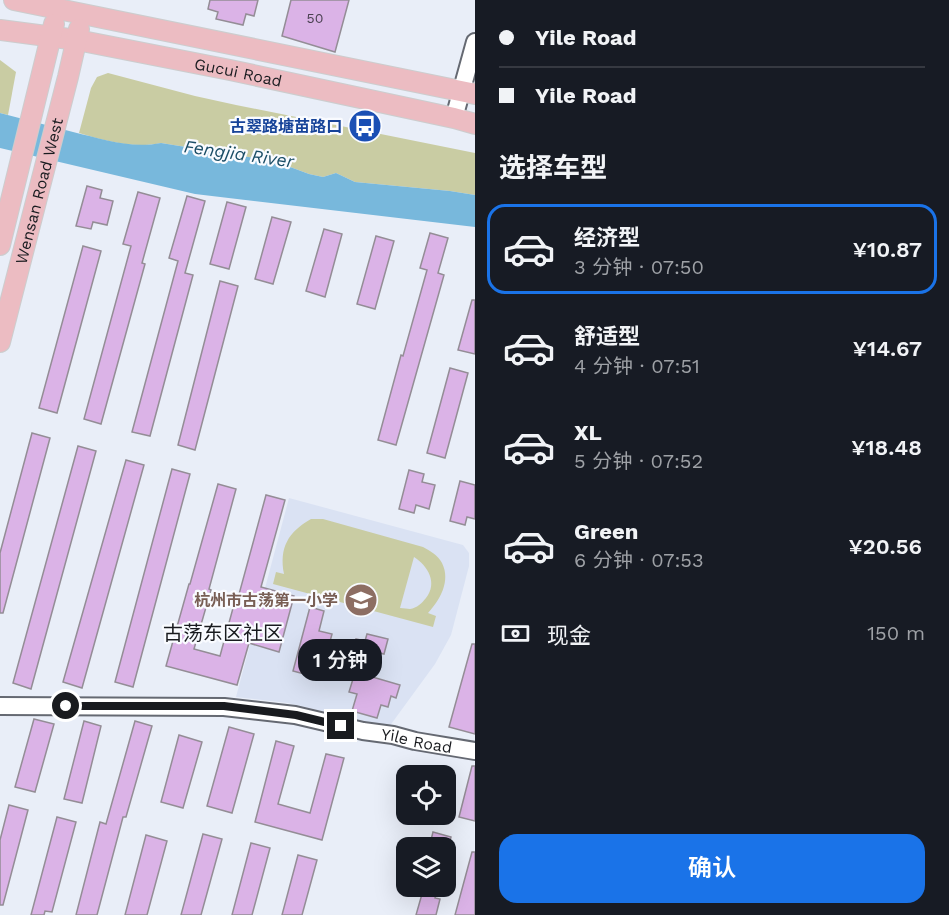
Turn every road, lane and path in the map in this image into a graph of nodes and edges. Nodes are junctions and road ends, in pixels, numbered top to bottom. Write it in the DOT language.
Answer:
graph roads {
  1 [pos="14,0"];
  2 [pos="59,4"];
  3 [pos="84,7"];
  4 [pos="0,30"];
  5 [pos="50,36"];
  6 [pos="77,40"];
  7 [pos="475,42"];
  8 [pos="468,92"];
  9 [pos="454,118"];
  10 [pos="475,124"];
  11 [pos="0,245"];
  12 [pos="0,342"];
  13 [pos="0,706"];
  14 [pos="475,751"];
  1 -- 2 [label="main road, Gucui Road"];
  2 -- 3 [label="main road, Gucui Road"];
  2 -- 5 [label="main road, Wensan Road West"];
  3 -- 6 [label="main road, Wensan Road West"];
  3 -- 8 [label="main road, Gucui Road"];
  4 -- 5 [label="main road, Gucui Road"];
  5 -- 6 [label="main road, Gucui Road"];
  5 -- 11 [label="main road, Wensan Road West"];
  6 -- 9 [label="main road, Gucui Road"];
  6 -- 12 [label="main road, Wensan Road West"];
  7 -- 8 [label="street"];
  8 -- 9 [label="street"];
  9 -- 10 [label="main road, Gucui Road"];
  13 -- 14 [label="street, Yile Road"];
}
